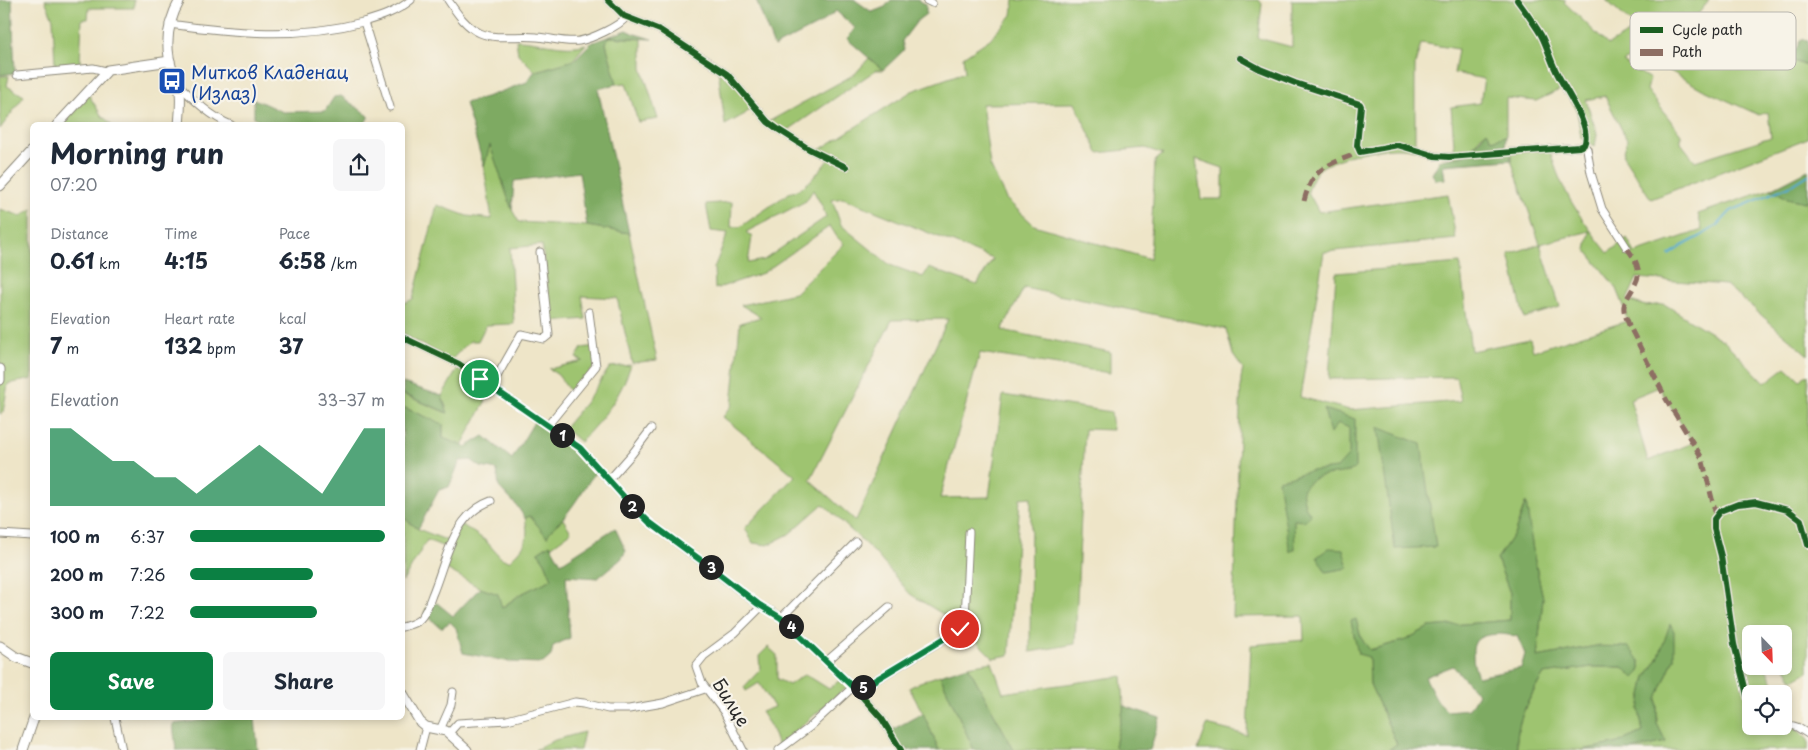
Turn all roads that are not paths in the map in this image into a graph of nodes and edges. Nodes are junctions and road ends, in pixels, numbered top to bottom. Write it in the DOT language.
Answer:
graph roads {
  1 [pos="180,0"];
  2 [pos="411,0"];
  3 [pos="448,0"];
  4 [pos="608,0"];
  5 [pos="1517,0"];
  6 [pos="626,17"];
  7 [pos="364,22"];
  8 [pos="169,24"];
  9 [pos="1240,58"];
  10 [pos="170,61"];
  11 [pos="106,71"];
  12 [pos="18,75"];
  13 [pos="178,82"];
  14 [pos="390,107"];
  15 [pos="60,122"];
  16 [pos="179,122"];
  17 [pos="226,122"];
  18 [pos="1584,145"];
  19 [pos="30,153"];
  20 [pos="846,167"];
  21 [pos="0,186"];
  22 [pos="1627,248"];
  23 [pos="540,252"];
  24 [pos="590,312"];
  25 [pos="405,338"];
  26 [pos="0,369"];
  27 [pos="0,380"];
  28 [pos="491,387"];
  29 [pos="548,424"];
  30 [pos="651,429"];
  31 [pos="609,480"];
  32 [pos="491,501"];
  33 [pos="969,532"];
  34 [pos="0,534"];
  35 [pos="30,536"];
  36 [pos="856,542"];
  37 [pos="1808,544"];
  38 [pos="761,607"];
  39 [pos="889,607"];
  40 [pos="781,618"];
  41 [pos="405,626"];
  42 [pos="0,646"];
  43 [pos="827,661"];
  44 [pos="30,662"];
  45 [pos="1744,685"];
  46 [pos="705,689"];
  47 [pos="855,689"];
  48 [pos="453,692"];
  49 [pos="405,697"];
  50 [pos="33,720"];
  51 [pos="115,720"];
  52 [pos="1792,725"];
  53 [pos="426,727"];
  54 [pos="444,731"];
  55 [pos="1808,734"];
  56 [pos="23,750"];
  57 [pos="122,750"];
  58 [pos="420,750"];
  59 [pos="467,750"];
  60 [pos="743,750"];
  61 [pos="779,750"];
  62 [pos="901,750"];
  1 -- 8 [label="street"];
  2 -- 7 [label="street"];
  3 -- 6 [label="street"];
  4 -- 6 [label="street"];
  5 -- 18 [label="street"];
  6 -- 20 [label="street"];
  7 -- 8 [label="street"];
  7 -- 14 [label="street"];
  8 -- 10 [label="street"];
  9 -- 18 [label="street"];
  10 -- 11 [label="street"];
  10 -- 13 [label="street"];
  11 -- 12 [label="street"];
  11 -- 15 [label="street"];
  13 -- 16 [label="street"];
  13 -- 17 [label="street"];
  18 -- 22 [label="street"];
  19 -- 21 [label="street"];
  23 -- 28 [label="street"];
  24 -- 29 [label="street"];
  25 -- 28 [label="street"];
  26 -- 27 [label="street"];
  28 -- 29 [label="street"];
  29 -- 31 [label="street"];
  30 -- 31 [label="street"];
  31 -- 38 [label="street"];
  32 -- 41 [label="street"];
  33 -- 47 [label="street"];
  34 -- 35 [label="street"];
  36 -- 40 [label="street"];
  37 -- 45 [label="street"];
  38 -- 40 [label="street"];
  38 -- 46 [label="street, Билце"];
  39 -- 43 [label="street"];
  40 -- 43 [label="street"];
  42 -- 44 [label="street"];
  43 -- 47 [label="street"];
  46 -- 54 [label="street"];
  46 -- 60 [label="street, Билце"];
  47 -- 61 [label="street"];
  47 -- 62 [label="street"];
  48 -- 54 [label="street"];
  49 -- 53 [label="street"];
  50 -- 56 [label="street"];
  51 -- 57 [label="street"];
  52 -- 55 [label="street"];
  53 -- 54 [label="street"];
  53 -- 58 [label="street"];
  54 -- 59 [label="street"];
}
